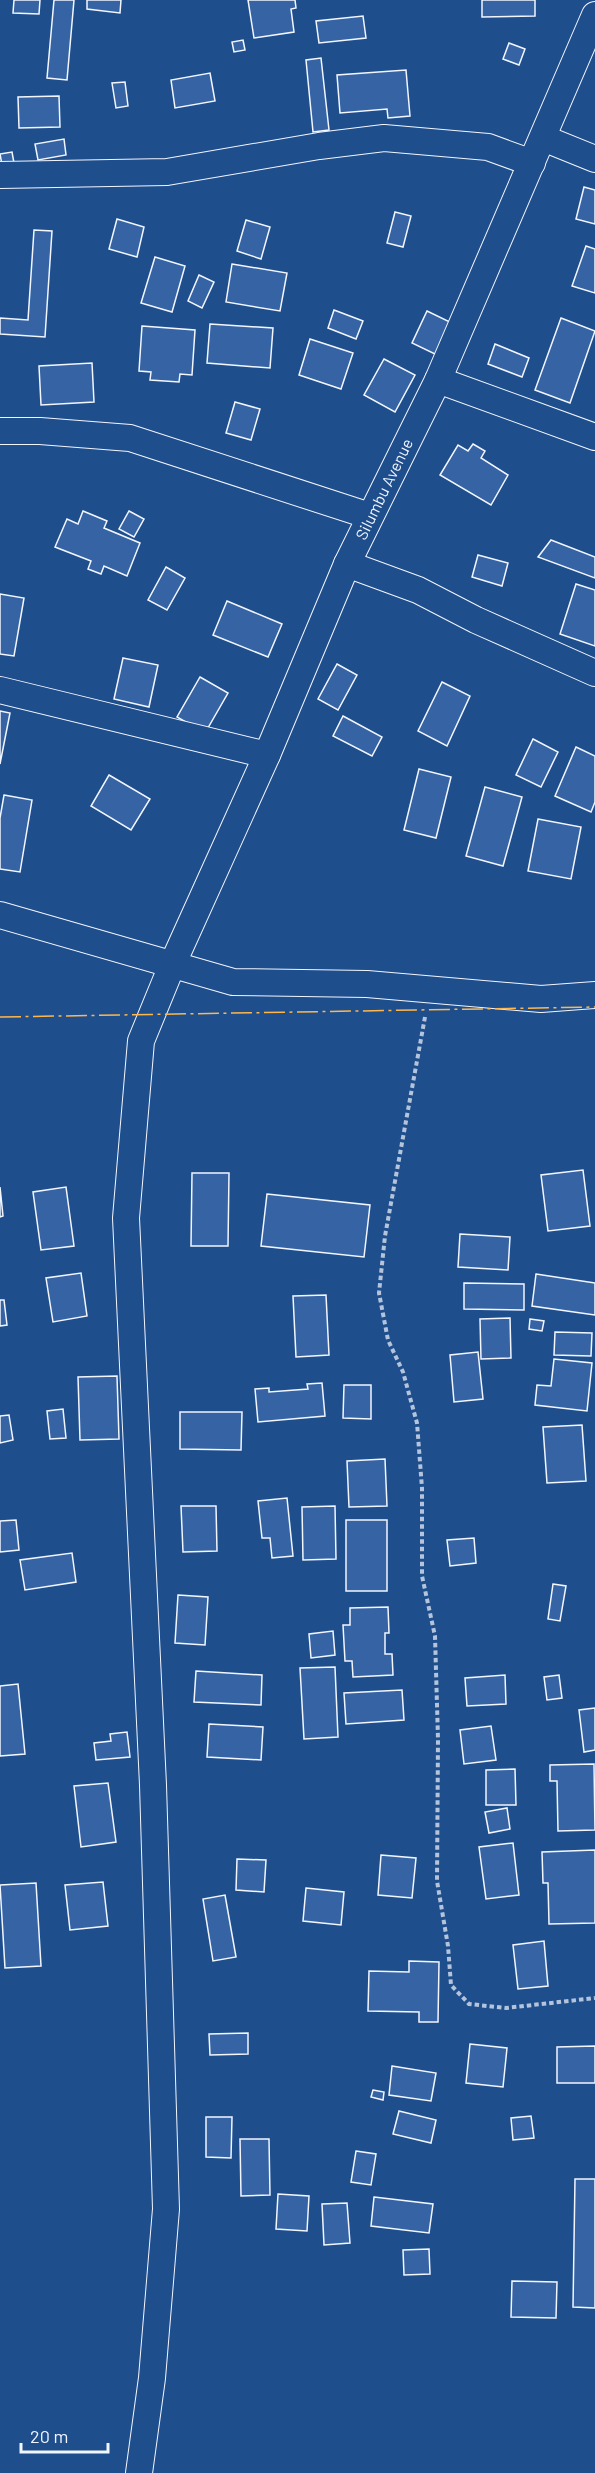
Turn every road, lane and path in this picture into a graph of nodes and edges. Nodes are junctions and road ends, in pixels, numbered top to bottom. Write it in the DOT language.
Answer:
graph roads {
  1 [pos="595,15"];
  2 [pos="543,138"];
  3 [pos="595,159"];
  4 [pos="532,163"];
  5 [pos="0,174"];
  6 [pos="438,380"];
  7 [pos="0,431"];
  8 [pos="595,437"];
  9 [pos="369,516"];
  10 [pos="348,564"];
  11 [pos="595,673"];
  12 [pos="0,690"];
  13 [pos="267,755"];
  14 [pos="0,915"];
  15 [pos="172,963"];
  16 [pos="430,990"];
  17 [pos="595,995"];
  18 [pos="595,1998"];
  19 [pos="139,2473"];
  1 -- 2 [label="street, Silumbu Avenue"];
  2 -- 3 [label="street"];
  2 -- 4 [label="street, Silumbu Avenue"];
  4 -- 5 [label="street"];
  4 -- 6 [label="street, Silumbu Avenue"];
  6 -- 8 [label="street"];
  6 -- 9 [label="street, Silumbu Avenue"];
  7 -- 9 [label="street"];
  9 -- 10 [label="street, Silumbu Avenue"];
  10 -- 11 [label="street"];
  10 -- 13 [label="street, Silumbu Avenue"];
  12 -- 13 [label="street"];
  13 -- 15 [label="street, Silumbu Avenue"];
  14 -- 15 [label="street"];
  15 -- 16 [label="street"];
  15 -- 19 [label="street, Silumbu Avenue"];
  16 -- 17 [label="street"];
  16 -- 18 [label="path"];
}
